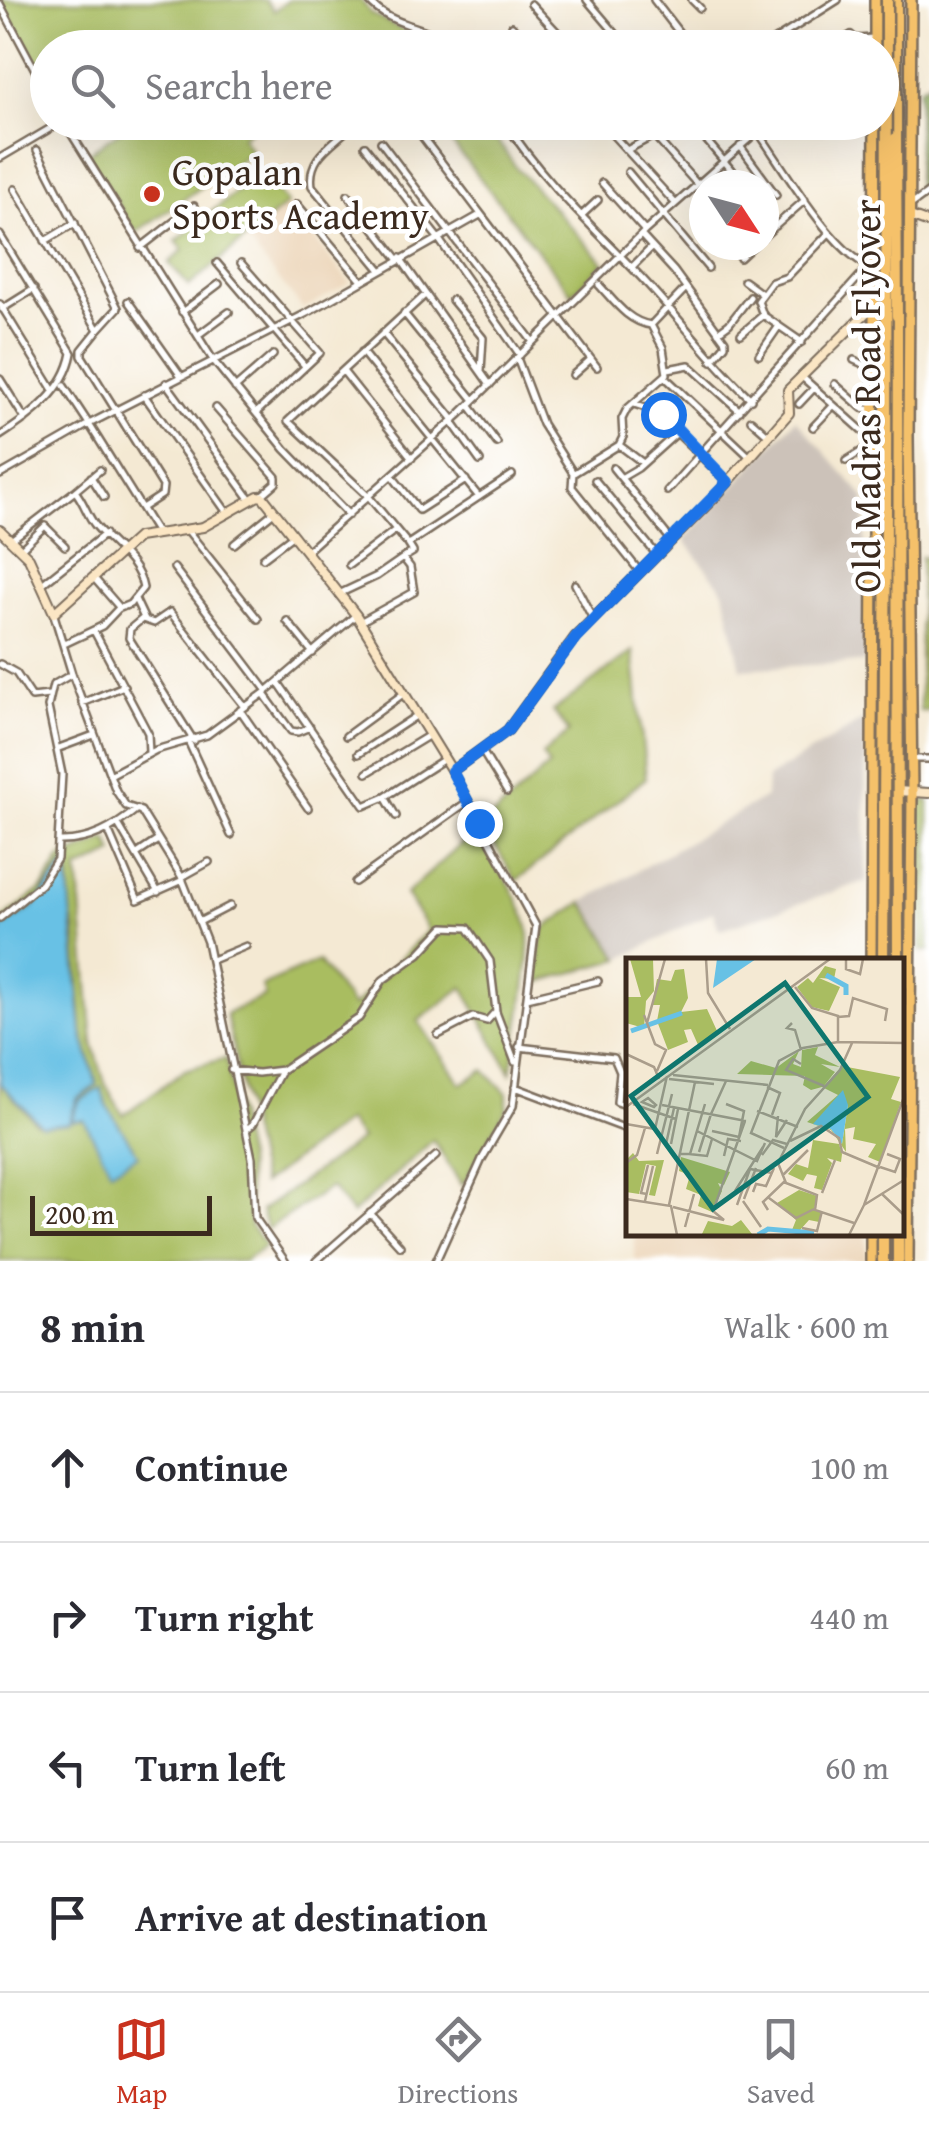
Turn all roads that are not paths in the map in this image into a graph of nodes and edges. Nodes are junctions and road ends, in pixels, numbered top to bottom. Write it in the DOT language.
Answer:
graph roads {
  1 [pos="368,0"];
  2 [pos="587,0"];
  3 [pos="653,0"];
  4 [pos="692,0"];
  5 [pos="838,0"];
  6 [pos="875,0"];
  7 [pos="886,0"];
  8 [pos="896,0"];
  9 [pos="911,0"];
  10 [pos="0,4"];
  11 [pos="531,4"];
  12 [pos="700,8"];
  13 [pos="3,16"];
  14 [pos="512,26"];
  15 [pos="420,30"];
  16 [pos="516,30"];
  17 [pos="555,30"];
  18 [pos="613,30"];
  19 [pos="677,30"];
  20 [pos="790,30"];
  21 [pos="875,30"];
  22 [pos="886,30"];
  23 [pos="896,30"];
  24 [pos="30,63"];
  25 [pos="31,140"];
  26 [pos="73,140"];
  27 [pos="335,140"];
  28 [pos="424,140"];
  29 [pos="518,140"];
  30 [pos="618,140"];
  31 [pos="651,140"];
  32 [pos="658,140"];
  33 [pos="707,140"];
  34 [pos="748,140"];
  35 [pos="764,140"];
  36 [pos="874,140"];
  37 [pos="888,140"];
  38 [pos="895,140"];
  39 [pos="381,142"];
  40 [pos="365,146"];
  41 [pos="740,146"];
  42 [pos="38,150"];
  43 [pos="627,150"];
  44 [pos="0,158"];
  45 [pos="724,160"];
  46 [pos="713,170"];
  47 [pos="732,170"];
  48 [pos="758,170"];
  49 [pos="628,172"];
  50 [pos="689,175"];
  51 [pos="602,184"];
  52 [pos="14,188"];
  53 [pos="689,191"];
  54 [pos="929,192"];
  55 [pos="348,195"];
  56 [pos="598,200"];
  57 [pos="805,200"];
  58 [pos="675,203"];
  59 [pos="297,204"];
  60 [pos="194,206"];
  61 [pos="910,211"];
  62 [pos="480,215"];
  63 [pos="582,215"];
  64 [pos="662,215"];
  65 [pos="928,221"];
  66 [pos="74,223"];
  67 [pos="779,223"];
  68 [pos="451,231"];
  69 [pos="643,233"];
  70 [pos="829,233"];
  71 [pos="0,236"];
  72 [pos="438,238"];
  73 [pos="45,241"];
  74 [pos="652,247"];
  75 [pos="140,248"];
  76 [pos="620,256"];
  77 [pos="399,258"];
  78 [pos="216,263"];
  79 [pos="241,263"];
  80 [pos="632,268"];
  81 [pos="708,268"];
  82 [pos="380,269"];
  83 [pos="870,270"];
  84 [pos="910,271"];
  85 [pos="361,280"];
  86 [pos="744,281"];
  87 [pos="219,284"];
  88 [pos="599,285"];
  89 [pos="686,288"];
  90 [pos="34,289"];
  91 [pos="762,294"];
  92 [pos="425,296"];
  93 [pos="750,298"];
  94 [pos="452,300"];
  95 [pos="128,301"];
  96 [pos="875,304"];
  97 [pos="1,308"];
  98 [pos="668,308"];
  99 [pos="182,312"];
  100 [pos="229,312"];
  101 [pos="404,313"];
  102 [pos="763,315"];
  103 [pos="558,317"];
  104 [pos="292,320"];
  105 [pos="651,326"];
  106 [pos="779,326"];
  107 [pos="272,329"];
  108 [pos="98,330"];
  109 [pos="718,332"];
  110 [pos="383,333"];
  111 [pos="741,334"];
  112 [pos="198,336"];
  113 [pos="533,342"];
  114 [pos="802,342"];
  115 [pos="362,352"];
  116 [pos="759,355"];
  117 [pos="273,356"];
  118 [pos="518,357"];
  119 [pos="591,359"];
  120 [pos="214,360"];
  121 [pos="854,360"];
  122 [pos="712,361"];
  123 [pos="304,365"];
  124 [pos="597,367"];
  125 [pos="874,369"];
  126 [pos="343,371"];
  127 [pos="480,372"];
  128 [pos="666,373"];
  129 [pos="573,374"];
  130 [pos="181,376"];
  131 [pos="802,377"];
  132 [pos="0,379"];
  133 [pos="166,383"];
  134 [pos="835,384"];
  135 [pos="490,385"];
  136 [pos="64,386"];
  137 [pos="235,388"];
  138 [pos="814,388"];
  139 [pos="53,390"];
  140 [pos="144,395"];
  141 [pos="750,399"];
  142 [pos="472,402"];
  143 [pos="634,404"];
  144 [pos="799,404"];
  145 [pos="833,406"];
  146 [pos="216,408"];
  147 [pos="114,410"];
  148 [pos="874,410"];
  149 [pos="740,411"];
  150 [pos="256,413"];
  151 [pos="25,419"];
  152 [pos="751,420"];
  153 [pos="453,421"];
  154 [pos="89,424"];
  155 [pos="813,427"];
  156 [pos="677,432"];
  157 [pos="722,432"];
  158 [pos="0,434"];
  159 [pos="768,436"];
  160 [pos="432,441"];
  161 [pos="874,442"];
  162 [pos="497,443"];
  163 [pos="619,446"];
  164 [pos="700,455"];
  165 [pos="750,457"];
  166 [pos="412,458"];
  167 [pos="480,461"];
  168 [pos="846,461"];
  169 [pos="644,464"];
  170 [pos="613,468"];
  171 [pos="100,470"];
  172 [pos="573,473"];
  173 [pos="0,475"];
  174 [pos="512,475"];
  175 [pos="392,476"];
  176 [pos="91,477"];
  177 [pos="620,478"];
  178 [pos="466,480"];
  179 [pos="595,480"];
  180 [pos="728,482"];
  181 [pos="75,491"];
  182 [pos="668,491"];
  183 [pos="261,496"];
  184 [pos="104,497"];
  185 [pos="369,497"];
  186 [pos="479,497"];
  187 [pos="251,500"];
  188 [pos="142,508"];
  189 [pos="275,511"];
  190 [pos="228,514"];
  191 [pos="349,515"];
  192 [pos="892,516"];
  193 [pos="0,530"];
  194 [pos="395,530"];
  195 [pos="188,531"];
  196 [pos="104,534"];
  197 [pos="158,534"];
  198 [pos="294,534"];
  199 [pos="11,540"];
  200 [pos="672,540"];
  201 [pos="234,544"];
  202 [pos="408,544"];
  203 [pos="65,546"];
  204 [pos="20,549"];
  205 [pos="307,551"];
  206 [pos="122,552"];
  207 [pos="657,555"];
  208 [pos="263,558"];
  209 [pos="403,558"];
  210 [pos="349,565"];
  211 [pos="174,568"];
  212 [pos="640,572"];
  213 [pos="93,577"];
  214 [pos="42,584"];
  215 [pos="575,584"];
  216 [pos="340,594"];
  217 [pos="135,598"];
  218 [pos="120,608"];
  219 [pos="54,613"];
  220 [pos="144,618"];
  221 [pos="358,618"];
  222 [pos="258,619"];
  223 [pos="593,619"];
  224 [pos="287,621"];
  225 [pos="94,630"];
  226 [pos="64,644"];
  227 [pos="313,652"];
  228 [pos="0,664"];
  229 [pos="72,674"];
  230 [pos="278,682"];
  231 [pos="124,686"];
  232 [pos="265,692"];
  233 [pos="403,694"];
  234 [pos="49,695"];
  235 [pos="82,703"];
  236 [pos="243,709"];
  237 [pos="416,716"];
  238 [pos="310,726"];
  239 [pos="94,735"];
  240 [pos="346,736"];
  241 [pos="428,736"];
  242 [pos="191,742"];
  243 [pos="58,748"];
  244 [pos="482,752"];
  245 [pos="149,754"];
  246 [pos="358,754"];
  247 [pos="911,758"];
  248 [pos="929,759"];
  249 [pos="443,760"];
  250 [pos="452,771"];
  251 [pos="367,772"];
  252 [pos="110,775"];
  253 [pos="878,789"];
  254 [pos="897,791"];
  255 [pos="507,792"];
  256 [pos="912,792"];
  257 [pos="929,793"];
  258 [pos="385,797"];
  259 [pos="467,802"];
  260 [pos="138,808"];
  261 [pos="308,808"];
  262 [pos="396,816"];
  263 [pos="118,824"];
  264 [pos="108,830"];
  265 [pos="231,835"];
  266 [pos="158,840"];
  267 [pos="59,841"];
  268 [pos="136,854"];
  269 [pos="209,862"];
  270 [pos="183,879"];
  271 [pos="356,882"];
  272 [pos="158,892"];
  273 [pos="230,906"];
  274 [pos="0,918"];
  275 [pos="200,922"];
  276 [pos="246,946"];
  277 [pos="871,958"];
  278 [pos="883,958"];
  279 [pos="898,958"];
  280 [pos="212,960"];
  281 [pos="598,981"];
  282 [pos="527,998"];
  283 [pos="496,1012"];
  284 [pos="438,1035"];
  285 [pos="519,1047"];
  286 [pos="516,1065"];
  287 [pos="232,1070"];
  288 [pos="282,1070"];
  289 [pos="514,1087"];
  290 [pos="626,1105"];
  291 [pos="626,1129"];
  292 [pos="246,1130"];
  293 [pos="436,1156"];
  294 [pos="370,1214"];
  295 [pos="871,1236"];
  296 [pos="400,1246"];
  297 [pos="285,1261"];
  298 [pos="316,1261"];
  299 [pos="436,1261"];
  300 [pos="872,1261"];
  301 [pos="908,1261"];
  1 -- 15 [label="street"];
  2 -- 18 [label="street"];
  3 -- 19 [label="street"];
  4 -- 12 [label="street"];
  5 -- 20 [label="street"];
  6 -- 21 [label="main road"];
  7 -- 22 [label="highway, Old Madras Road Flyover, bridge"];
  8 -- 23 [label="highway, Old Madras Road Flyover, bridge"];
  9 -- 61 [label="main road"];
  10 -- 13 [label="street"];
  11 -- 17 [label="street"];
  13 -- 24 [label="street"];
  14 -- 16 [label="street"];
  25 -- 44 [label="street"];
  26 -- 75 [label="street"];
  27 -- 82 [label="street"];
  28 -- 62 [label="street"];
  29 -- 63 [label="street"];
  30 -- 43 [label="street"];
  31 -- 43 [label="street"];
  32 -- 50 [label="street"];
  33 -- 45 [label="street"];
  34 -- 41 [label="street"];
  35 -- 57 [label="street"];
  36 -- 83 [label="main road"];
  37 -- 192 [label="highway, Old Madras Road Flyover, bridge"];
  38 -- 192 [label="highway, Old Madras Road Flyover, bridge"];
  39 -- 68 [label="street"];
  40 -- 72 [label="street"];
  41 -- 45 [label="street"];
  41 -- 48 [label="street"];
  42 -- 66 [label="street"];
  43 -- 58 [label="street"];
  45 -- 46 [label="street"];
  45 -- 47 [label="street"];
  49 -- 64 [label="street"];
  51 -- 69 [label="street"];
  52 -- 73 [label="street"];
  53 -- 58 [label="street"];
  54 -- 61 [label="street"];
  55 -- 77 [label="street"];
  56 -- 63 [label="street"];
  57 -- 67 [label="street"];
  57 -- 70 [label="street"];
  58 -- 64 [label="street"];
  59 -- 85 [label="street"];
  60 -- 75 [label="street"];
  61 -- 65 [label="street"];
  61 -- 84 [label="main road"];
  62 -- 68 [label="street"];
  62 -- 103 [label="street"];
  63 -- 76 [label="street"];
  64 -- 69 [label="street"];
  64 -- 81 [label="street"];
  66 -- 73 [label="street"];
  66 -- 108 [label="street"];
  68 -- 72 [label="street"];
  68 -- 113 [label="street"];
  69 -- 74 [label="street"];
  69 -- 76 [label="street"];
  70 -- 83 [label="street"];
  70 -- 91 [label="street"];
  71 -- 90 [label="street"];
  72 -- 77 [label="street"];
  72 -- 118 [label="street"];
  73 -- 108 [label="street"];
  74 -- 80 [label="street"];
  74 -- 89 [label="street"];
  75 -- 99 [label="street"];
  76 -- 80 [label="street"];
  76 -- 103 [label="street"];
  77 -- 82 [label="street"];
  77 -- 92 [label="street"];
  78 -- 107 [label="street"];
  79 -- 104 [label="street"];
  80 -- 98 [label="street"];
  82 -- 85 [label="street"];
  83 -- 84 [label="street"];
  83 -- 96 [label="main road"];
  83 -- 114 [label="street"];
  84 -- 247 [label="main road"];
  85 -- 104 [label="street"];
  86 -- 91 [label="street"];
  87 -- 99 [label="street"];
  88 -- 105 [label="street"];
  89 -- 98 [label="street"];
  89 -- 109 [label="street"];
  90 -- 97 [label="street"];
  90 -- 139 [label="street"];
  91 -- 102 [label="street"];
  92 -- 101 [label="street"];
  92 -- 127 [label="street"];
  93 -- 109 [label="street"];
  94 -- 127 [label="street"];
  95 -- 130 [label="street"];
  96 -- 125 [label="main road"];
  96 -- 131 [label="street"];
  97 -- 139 [label="street"];
  98 -- 105 [label="street"];
  98 -- 122 [label="street"];
  99 -- 112 [label="street"];
  100 -- 112 [label="street"];
  101 -- 110 [label="street"];
  101 -- 142 [label="street"];
  102 -- 106 [label="street"];
  102 -- 111 [label="street"];
  103 -- 113 [label="street"];
  103 -- 119 [label="street"];
  104 -- 107 [label="street"];
  104 -- 123 [label="street"];
  105 -- 128 [label="street"];
  106 -- 114 [label="street"];
  106 -- 116 [label="street"];
  107 -- 120 [label="street"];
  107 -- 123 [label="street"];
  108 -- 147 [label="street"];
  109 -- 122 [label="street"];
  110 -- 115 [label="street"];
  110 -- 153 [label="street"];
  112 -- 120 [label="street"];
  113 -- 118 [label="street"];
  114 -- 141 [label="street"];
  115 -- 126 [label="street"];
  115 -- 160 [label="street"];
  117 -- 137 [label="street"];
  118 -- 135 [label="street"];
  118 -- 172 [label="street"];
  119 -- 124 [label="street"];
  119 -- 129 [label="street"];
  120 -- 130 [label="street"];
  120 -- 137 [label="street"];
  121 -- 125 [label="street"];
  122 -- 141 [label="street"];
  123 -- 150 [label="street"];
  125 -- 148 [label="main road"];
  126 -- 166 [label="street"];
  126 -- 185 [label="street"];
  127 -- 135 [label="street"];
  128 -- 143 [label="street"];
  128 -- 149 [label="street"];
  128 -- 157 [label="street"];
  130 -- 133 [label="street"];
  131 -- 138 [label="street"];
  131 -- 159 [label="street"];
  132 -- 151 [label="street"];
  133 -- 140 [label="street"];
  133 -- 187 [label="street"];
  134 -- 148 [label="street"];
  135 -- 142 [label="street"];
  136 -- 154 [label="street"];
  137 -- 150 [label="street"];
  138 -- 144 [label="street"];
  138 -- 145 [label="street"];
  139 -- 151 [label="street"];
  140 -- 147 [label="street"];
  140 -- 190 [label="street"];
  141 -- 149 [label="street"];
  142 -- 153 [label="street"];
  142 -- 162 [label="street"];
  143 -- 156 [label="street"];
  143 -- 163 [label="street"];
  145 -- 155 [label="street"];
  145 -- 161 [label="street"];
  146 -- 183 [label="street"];
  147 -- 154 [label="street"];
  147 -- 188 [label="street"];
  148 -- 161 [label="main road"];
  149 -- 157 [label="street"];
  150 -- 191 [label="street"];
  151 -- 158 [label="street"];
  152 -- 159 [label="street"];
  153 -- 160 [label="street"];
  153 -- 167 [label="street"];
  154 -- 173 [label="street"];
  154 -- 188 [label="street"];
  156 -- 164 [label="street"];
  156 -- 169 [label="street"];
  157 -- 164 [label="street"];
  157 -- 165 [label="street"];
  159 -- 165 [label="street"];
  160 -- 166 [label="street"];
  160 -- 178 [label="street"];
  161 -- 168 [label="street"];
  161 -- 253 [label="main road"];
  163 -- 169 [label="street"];
  163 -- 172 [label="street"];
  164 -- 180 [label="street"];
  164 -- 182 [label="street"];
  165 -- 180 [label="street"];
  166 -- 175 [label="street"];
  169 -- 177 [label="street"];
  170 -- 177 [label="street"];
  171 -- 176 [label="street"];
  172 -- 212 [label="street"];
  174 -- 186 [label="street"];
  175 -- 178 [label="street"];
  175 -- 185 [label="street"];
  176 -- 181 [label="street"];
  176 -- 184 [label="street"];
  177 -- 200 [label="street"];
  178 -- 186 [label="street"];
  179 -- 207 [label="street"];
  180 -- 200 [label="street"];
  181 -- 196 [label="street"];
  181 -- 199 [label="street"];
  183 -- 187 [label="street"];
  183 -- 189 [label="street"];
  185 -- 191 [label="street"];
  185 -- 194 [label="street"];
  186 -- 202 [label="street"];
  187 -- 190 [label="street"];
  188 -- 197 [label="street"];
  189 -- 198 [label="street"];
  189 -- 201 [label="street"];
  190 -- 195 [label="street"];
  191 -- 205 [label="street"];
  192 -- 253 [label="highway, Old Madras Road Flyover"];
  192 -- 254 [label="highway, Old Madras Road Flyover"];
  193 -- 199 [label="street"];
  194 -- 202 [label="street"];
  194 -- 210 [label="street"];
  195 -- 197 [label="street"];
  195 -- 222 [label="street"];
  196 -- 206 [label="street"];
  196 -- 214 [label="street"];
  197 -- 206 [label="street"];
  198 -- 205 [label="street"];
  198 -- 208 [label="street"];
  199 -- 204 [label="street"];
  200 -- 207 [label="street"];
  202 -- 209 [label="street"];
  203 -- 204 [label="street"];
  204 -- 214 [label="street"];
  205 -- 216 [label="street"];
  206 -- 213 [label="street"];
  206 -- 217 [label="street"];
  207 -- 212 [label="street"];
  209 -- 216 [label="street"];
  209 -- 221 [label="street"];
  211 -- 232 [label="street"];
  212 -- 223 [label="street"];
  213 -- 218 [label="street"];
  213 -- 219 [label="street"];
  214 -- 219 [label="street"];
  215 -- 223 [label="street"];
  216 -- 221 [label="street"];
  217 -- 218 [label="street"];
  217 -- 220 [label="street"];
  218 -- 225 [label="street"];
  219 -- 226 [label="street"];
  220 -- 236 [label="street"];
  220 -- 242 [label="street"];
  221 -- 227 [label="street"];
  221 -- 233 [label="street"];
  223 -- 244 [label="street"];
  224 -- 227 [label="street"];
  225 -- 226 [label="street"];
  225 -- 231 [label="street"];
  226 -- 229 [label="street"];
  227 -- 230 [label="street"];
  228 -- 234 [label="street"];
  229 -- 234 [label="street"];
  229 -- 235 [label="street"];
  230 -- 232 [label="street"];
  230 -- 238 [label="street"];
  231 -- 235 [label="street"];
  231 -- 245 [label="street"];
  232 -- 236 [label="street"];
  232 -- 238 [label="street"];
  233 -- 237 [label="street"];
  233 -- 240 [label="street"];
  234 -- 243 [label="street"];
  235 -- 239 [label="street"];
  236 -- 242 [label="street"];
  236 -- 261 [label="street"];
  237 -- 241 [label="street"];
  237 -- 246 [label="street"];
  238 -- 258 [label="street"];
  239 -- 243 [label="street"];
  239 -- 252 [label="street"];
  241 -- 249 [label="street"];
  241 -- 251 [label="street"];
  242 -- 245 [label="street"];
  242 -- 265 [label="street"];
  243 -- 267 [label="street"];
  244 -- 250 [label="street"];
  244 -- 255 [label="street"];
  245 -- 252 [label="street"];
  247 -- 248 [label="street"];
  247 -- 256 [label="main road"];
  249 -- 250 [label="street"];
  249 -- 258 [label="street"];
  250 -- 259 [label="street"];
  252 -- 260 [label="street"];
  253 -- 277 [label="main road"];
  253 -- 278 [label="highway, Old Madras Road Flyover"];
  254 -- 256 [label="street"];
  254 -- 279 [label="highway, Old Madras Road Flyover"];
  256 -- 257 [label="street"];
  256 -- 301 [label="main road"];
  258 -- 262 [label="street"];
  259 -- 271 [label="street"];
  259 -- 282 [label="street"];
  260 -- 263 [label="street"];
  260 -- 266 [label="street"];
  263 -- 264 [label="street"];
  263 -- 268 [label="street"];
  264 -- 267 [label="street"];
  264 -- 272 [label="street"];
  266 -- 268 [label="street"];
  266 -- 270 [label="street"];
  267 -- 274 [label="street"];
  268 -- 272 [label="street"];
  269 -- 270 [label="street"];
  270 -- 272 [label="street"];
  270 -- 275 [label="street"];
  273 -- 275 [label="street"];
  275 -- 280 [label="street"];
  276 -- 280 [label="street"];
  280 -- 287 [label="street"];
  281 -- 282 [label="street"];
  282 -- 285 [label="street"];
  283 -- 284 [label="street"];
  283 -- 286 [label="street"];
  283 -- 288 [label="street"];
  285 -- 286 [label="street"];
  285 -- 290 [label="street"];
  286 -- 289 [label="street"];
  287 -- 288 [label="street"];
  287 -- 292 [label="street"];
  288 -- 292 [label="street"];
  289 -- 291 [label="street"];
  289 -- 299 [label="street"];
  292 -- 297 [label="street"];
  293 -- 294 [label="street"];
  294 -- 296 [label="street"];
  294 -- 298 [label="street"];
  295 -- 300 [label="main road"];
}
